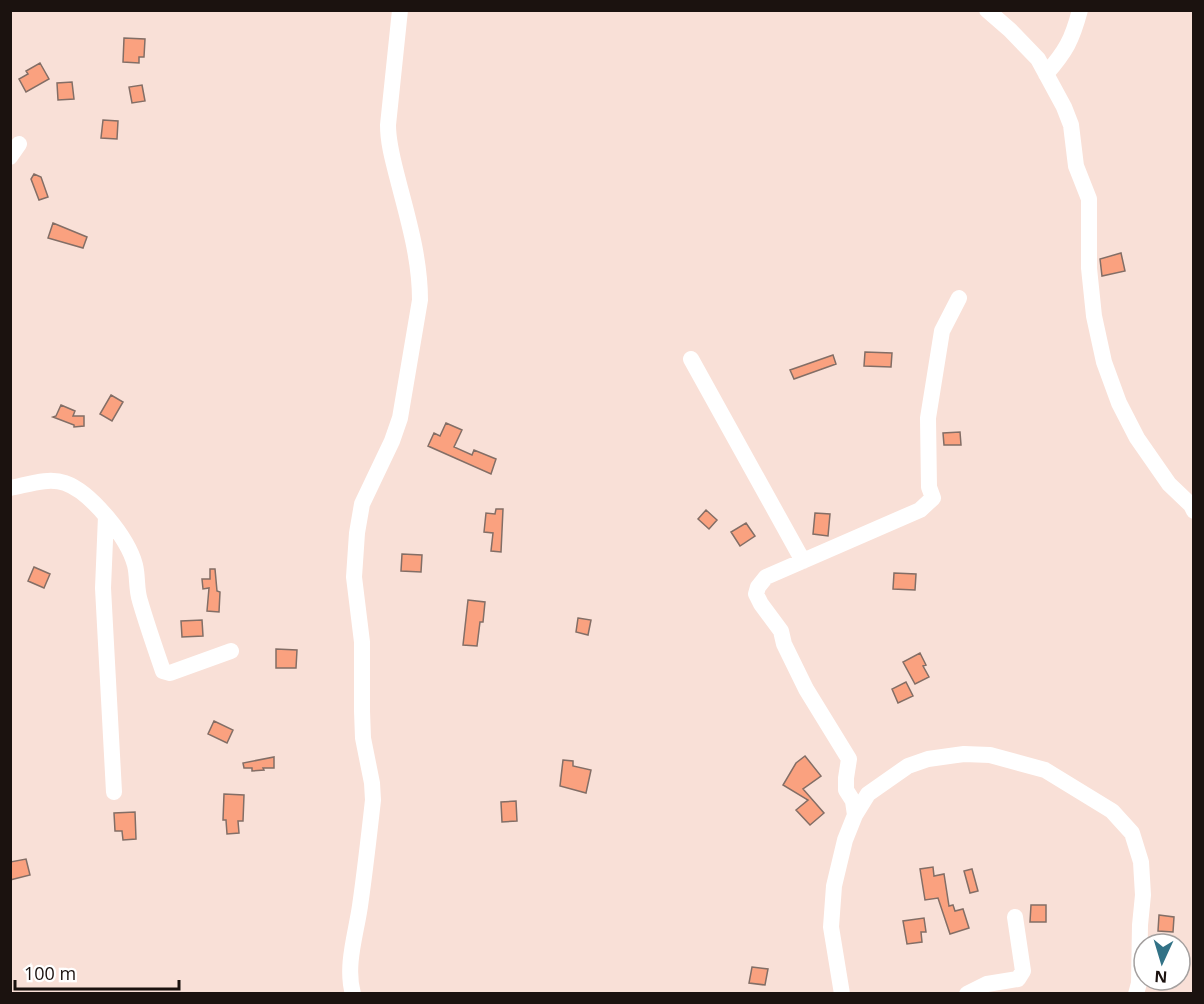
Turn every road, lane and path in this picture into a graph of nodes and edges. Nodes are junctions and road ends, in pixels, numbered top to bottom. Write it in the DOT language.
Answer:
graph roads {
  1 [pos="400,10"];
  2 [pos="987,10"];
  3 [pos="1080,10"];
  4 [pos="1046,74"];
  5 [pos="959,298"];
  6 [pos="691,359"];
  7 [pos="10,488"];
  8 [pos="1194,511"];
  9 [pos="106,516"];
  10 [pos="803,561"];
  11 [pos="231,651"];
  12 [pos="114,792"];
  13 [pos="855,814"];
  14 [pos="1015,917"];
  15 [pos="353,993"];
  16 [pos="842,993"];
  17 [pos="967,993"];
  18 [pos="1136,993"];
  1 -- 15 [label="street"];
  2 -- 4 [label="street"];
  3 -- 4 [label="street"];
  4 -- 8 [label="street"];
  5 -- 10 [label="street"];
  6 -- 10 [label="street"];
  7 -- 9 [label="street"];
  9 -- 11 [label="street"];
  9 -- 12 [label="street"];
  10 -- 13 [label="street"];
  13 -- 16 [label="street"];
  13 -- 18 [label="street"];
  14 -- 17 [label="street"];
}
